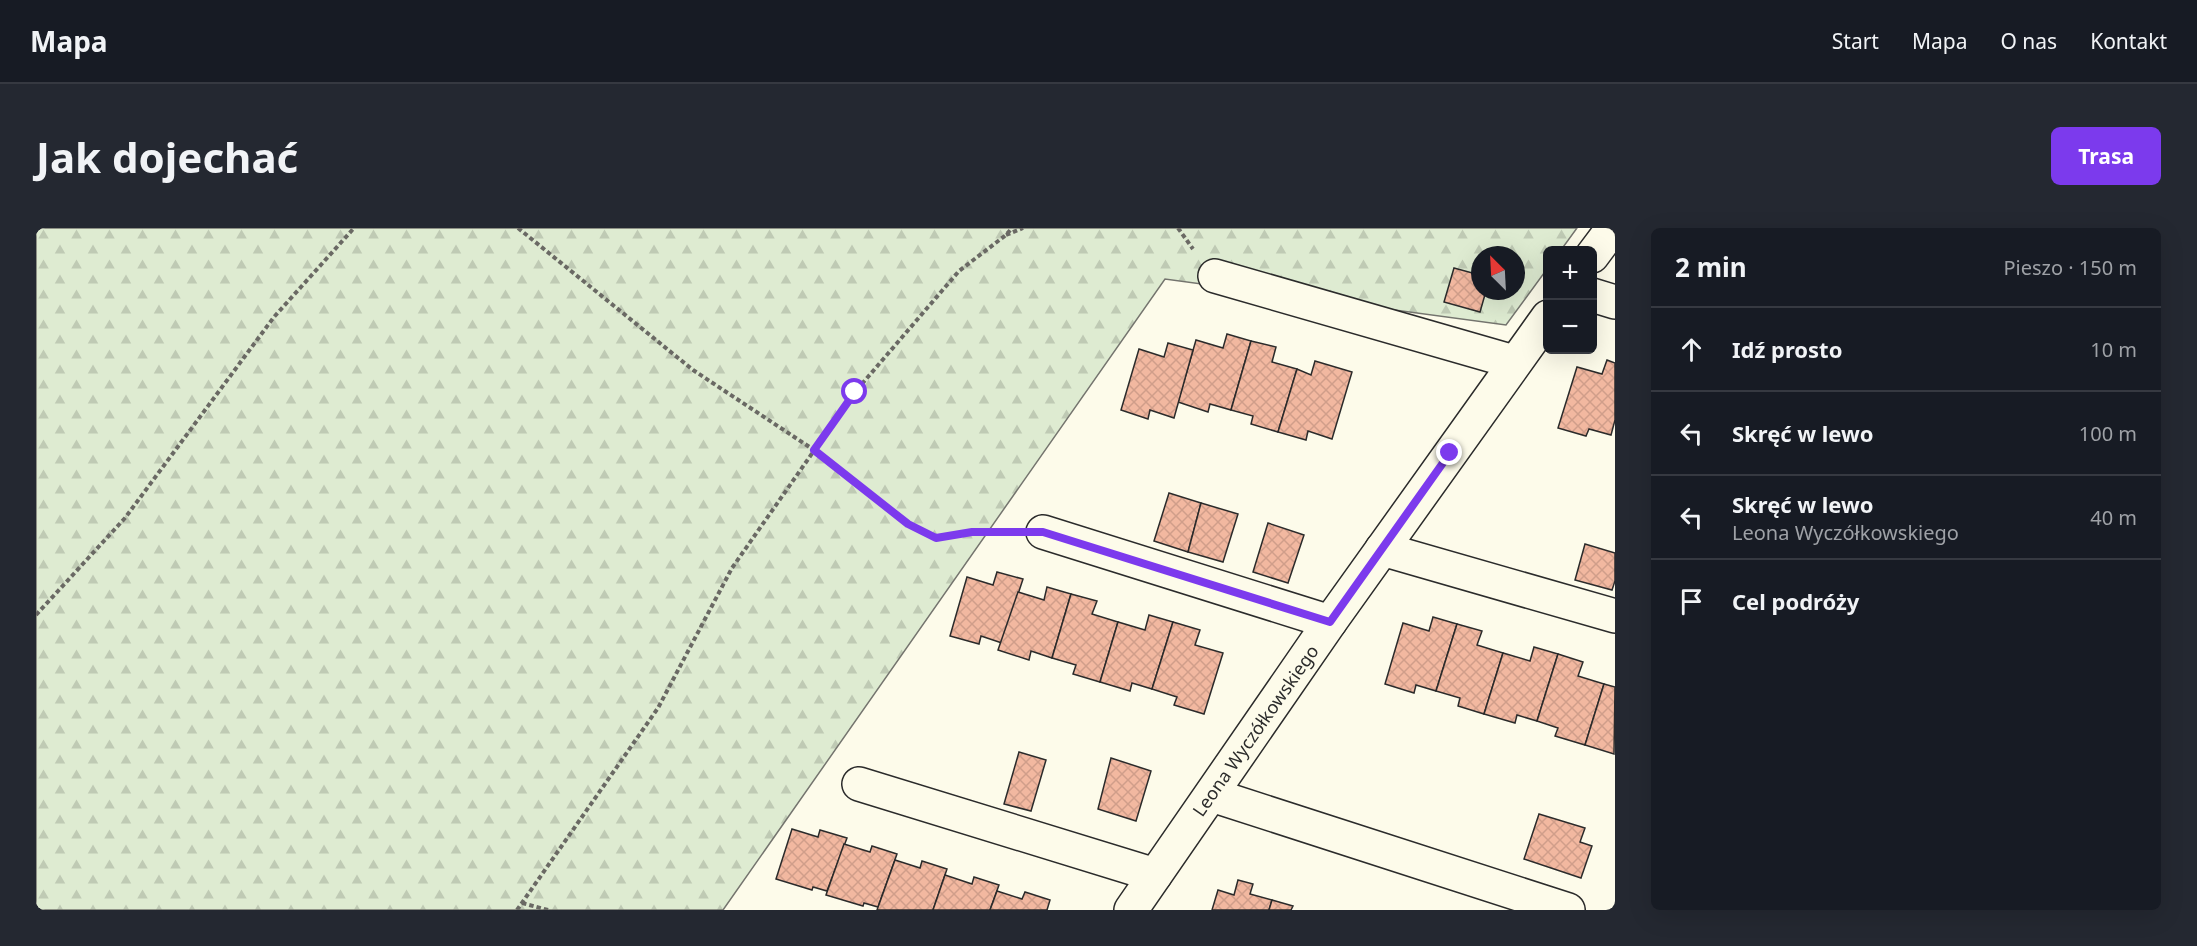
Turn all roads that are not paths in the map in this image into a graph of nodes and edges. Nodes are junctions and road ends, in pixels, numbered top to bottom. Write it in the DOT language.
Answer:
graph roads {
  1 [pos="1613,228"];
  2 [pos="1597,250"];
  3 [pos="1215,276"];
  4 [pos="1597,296"];
  5 [pos="1615,302"];
  6 [pos="1543,324"];
  7 [pos="1514,362"];
  8 [pos="1043,532"];
  9 [pos="1383,549"];
  10 [pos="1615,616"];
  11 [pos="1330,622"];
  12 [pos="859,784"];
  13 [pos="1212,795"];
  14 [pos="1155,875"];
  15 [pos="1131,910"];
  16 [pos="1568,910"];
  1 -- 2 [label="street"];
  3 -- 7 [label="street"];
  4 -- 5 [label="street"];
  6 -- 7 [label="street, Leona Wyczółkowskiego"];
  7 -- 9 [label="street, Leona Wyczółkowskiego"];
  8 -- 11 [label="street"];
  9 -- 10 [label="street"];
  9 -- 11 [label="street, Leona Wyczółkowskiego"];
  11 -- 13 [label="street, Leona Wyczółkowskiego"];
  12 -- 14 [label="street"];
  13 -- 14 [label="street, Leona Wyczółkowskiego"];
  13 -- 16 [label="street"];
  14 -- 15 [label="street, Leona Wyczółkowskiego"];
}
